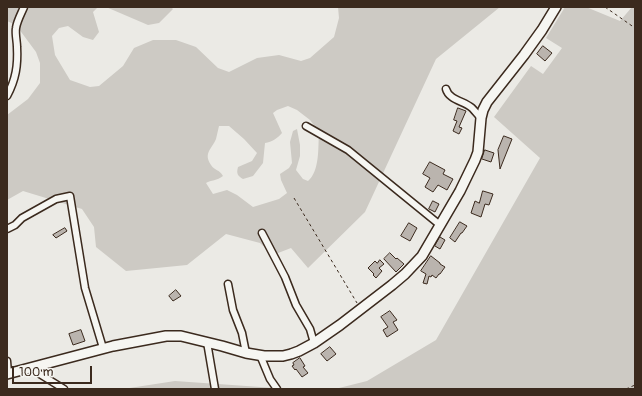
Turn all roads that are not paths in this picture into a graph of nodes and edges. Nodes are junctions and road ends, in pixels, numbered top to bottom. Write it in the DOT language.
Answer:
graph roads {
  1 [pos="24,7"];
  2 [pos="556,7"];
  3 [pos="446,89"];
  4 [pos="7,96"];
  5 [pos="481,118"];
  6 [pos="306,126"];
  7 [pos="440,225"];
  8 [pos="7,229"];
  9 [pos="262,233"];
  10 [pos="228,284"];
  11 [pos="207,342"];
  12 [pos="314,343"];
  13 [pos="103,348"];
  14 [pos="246,353"];
  15 [pos="260,355"];
  16 [pos="7,361"];
  17 [pos="30,368"];
  18 [pos="8,373"];
  19 [pos="64,389"];
  20 [pos="215,389"];
  21 [pos="277,389"];
  1 -- 4 [label="street"];
  2 -- 5 [label="street"];
  3 -- 5 [label="street"];
  5 -- 7 [label="street"];
  6 -- 7 [label="street"];
  7 -- 12 [label="street"];
  8 -- 13 [label="street"];
  9 -- 12 [label="street"];
  10 -- 14 [label="street"];
  11 -- 13 [label="street"];
  11 -- 14 [label="street"];
  11 -- 20 [label="street"];
  12 -- 15 [label="street"];
  13 -- 17 [label="street"];
  14 -- 15 [label="street"];
  15 -- 21 [label="street"];
  16 -- 18 [label="street"];
  17 -- 18 [label="street"];
  17 -- 19 [label="street"];
}
